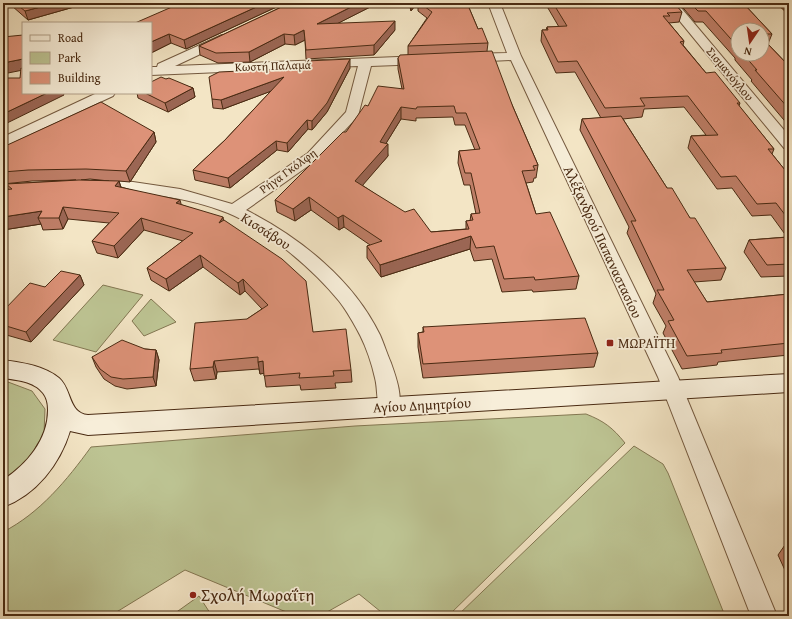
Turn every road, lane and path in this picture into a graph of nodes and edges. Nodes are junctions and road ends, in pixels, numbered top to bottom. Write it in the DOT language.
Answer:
graph roads {
  1 [pos="494,3"];
  2 [pos="671,3"];
  3 [pos="233,34"];
  4 [pos="515,56"];
  5 [pos="437,59"];
  6 [pos="452,59"];
  7 [pos="366,62"];
  8 [pos="152,72"];
  9 [pos="106,94"];
  10 [pos="3,143"];
  11 [pos="789,145"];
  12 [pos="78,185"];
  13 [pos="234,210"];
  14 [pos="3,369"];
  15 [pos="789,383"];
  16 [pos="673,390"];
  17 [pos="389,407"];
  18 [pos="62,409"];
  19 [pos="3,495"];
  20 [pos="764,616"];
  1 -- 4 [label="street, Αλέξανδρού Παπαναστασίου"];
  2 -- 11 [label="street, Σισμανόγλου"];
  3 -- 8 [label="street"];
  4 -- 6 [label="street"];
  4 -- 16 [label="street, Αλέξανδρού Παπαναστασίου"];
  5 -- 7 [label="street, Κωστή Παλαμά"];
  7 -- 8 [label="street, Κωστή Παλαμά"];
  7 -- 13 [label="street, Ρήγα Γκόλφη"];
  9 -- 10 [label="street"];
  12 -- 13 [label="street, Κισσάβου"];
  13 -- 17 [label="street, Κισσάβου"];
  14 -- 18 [label="street"];
  15 -- 16 [label="street, Αγίου Δημητρίου"];
  16 -- 17 [label="street, Αγίου Δημητρίου"];
  16 -- 20 [label="street, Αλέξανδρού Παπαναστασίου"];
  17 -- 18 [label="street, Αγίου Δημητρίου"];
  18 -- 19 [label="street"];
}
